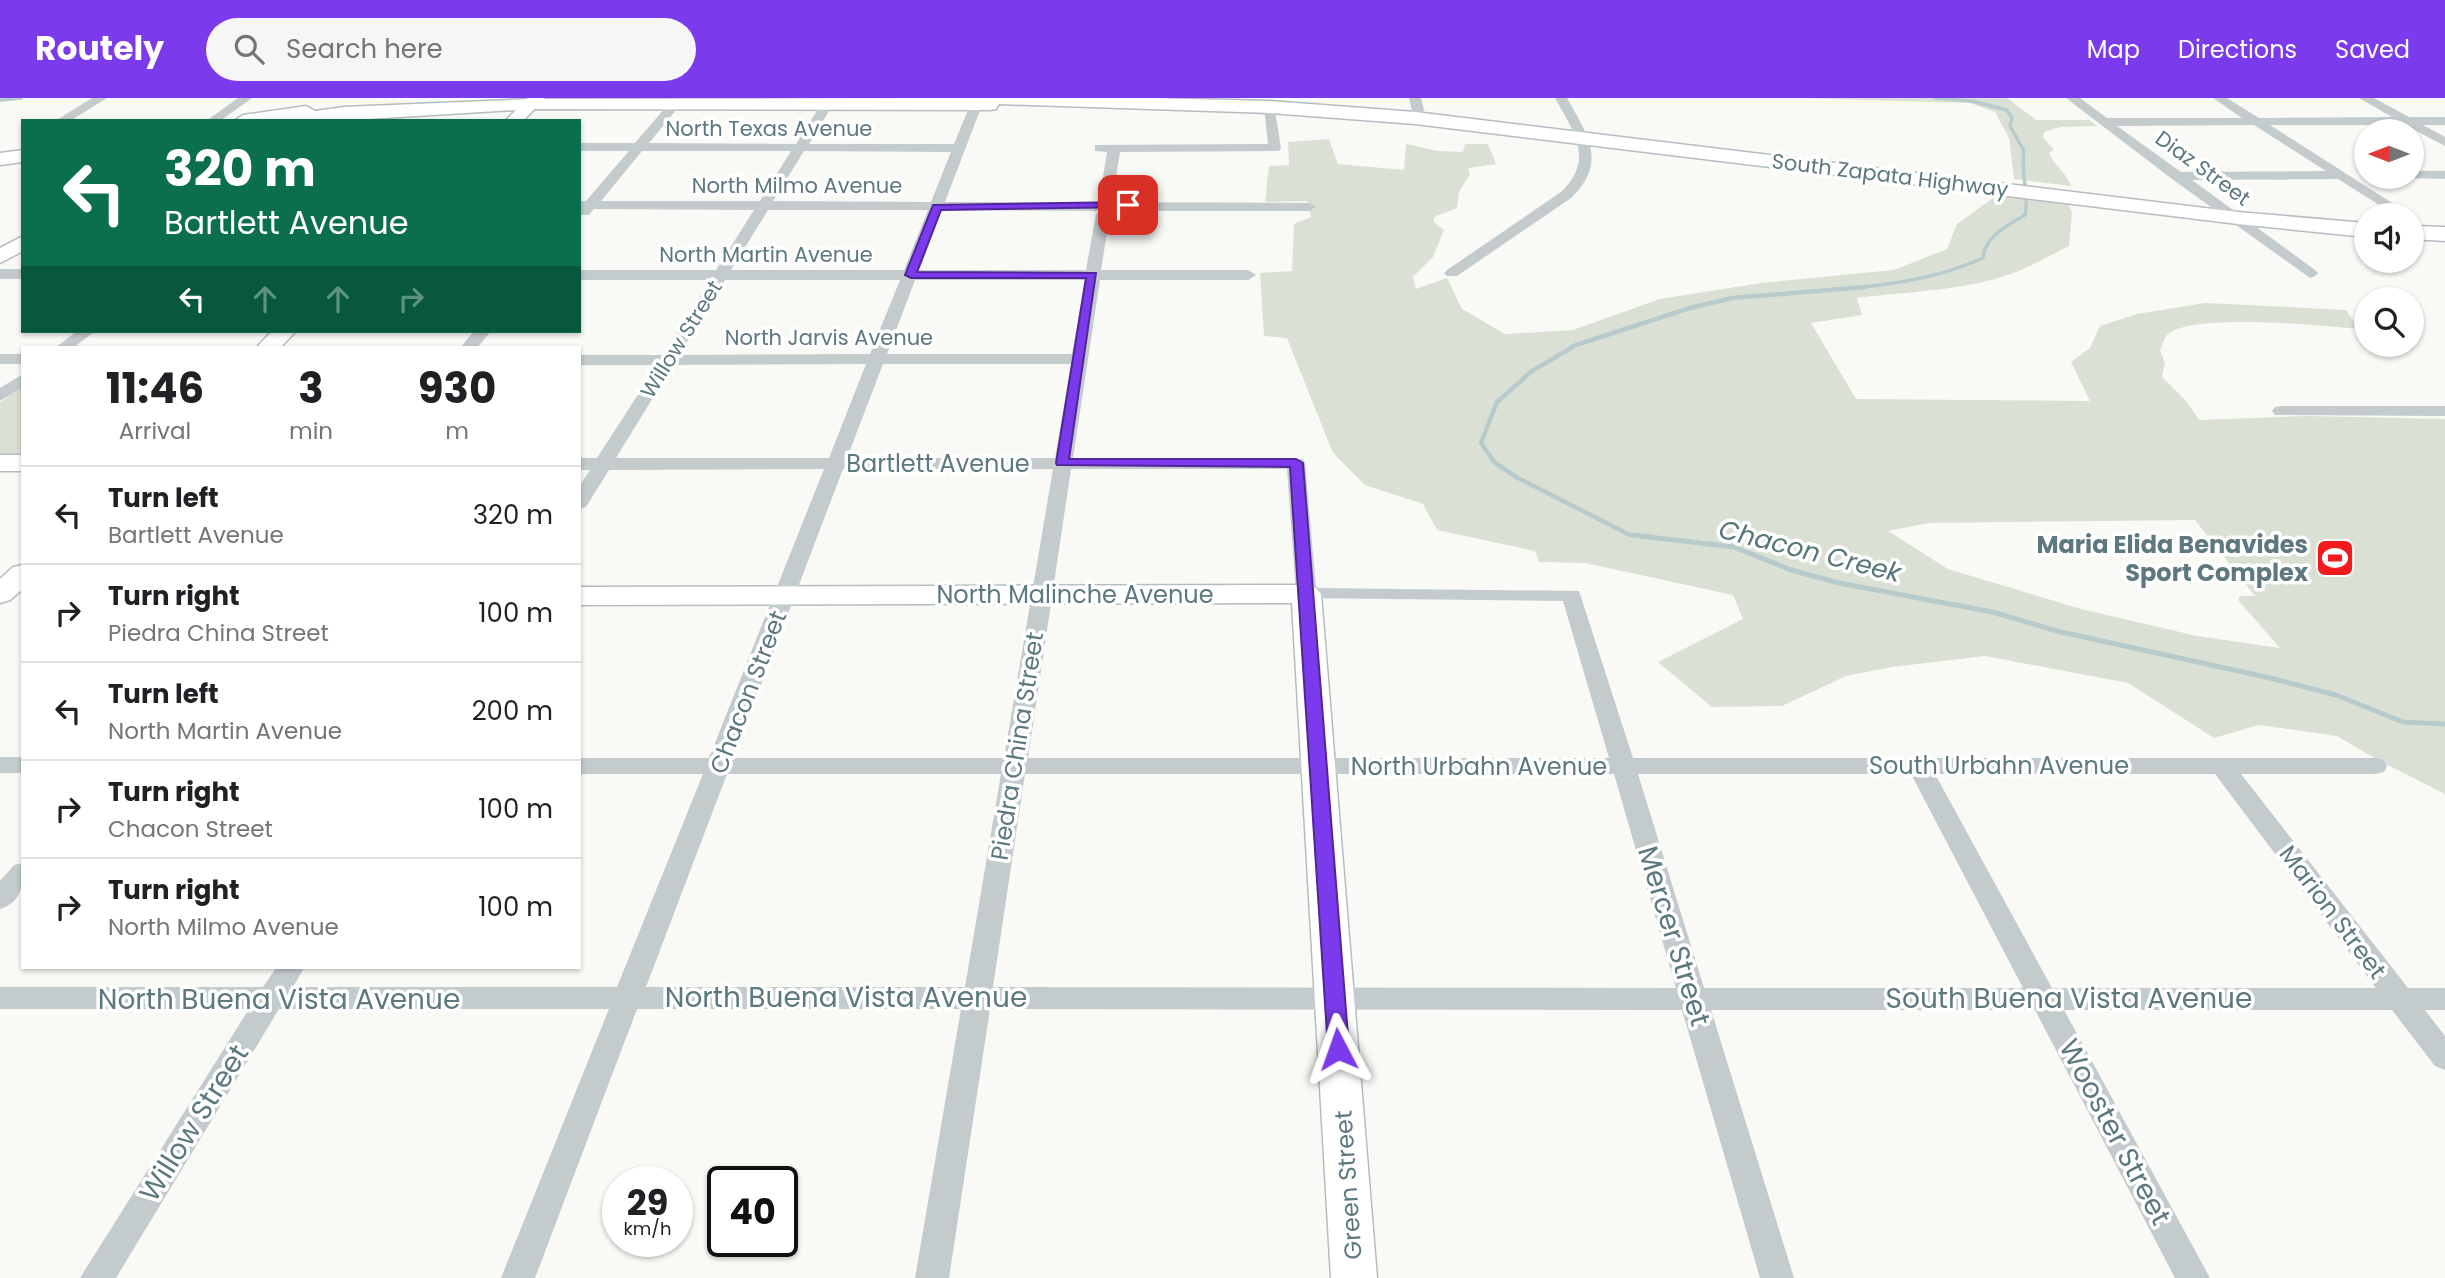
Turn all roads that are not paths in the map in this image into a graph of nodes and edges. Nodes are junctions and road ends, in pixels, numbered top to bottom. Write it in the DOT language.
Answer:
graph roads {
  1 [pos="101,98"];
  2 [pos="246,98"];
  3 [pos="414,98"];
  4 [pos="471,98"];
  5 [pos="806,98"];
  6 [pos="1223,98"];
  7 [pos="1561,98"];
  8 [pos="2071,98"];
  9 [pos="2219,98"];
  10 [pos="2365,98"];
  11 [pos="569,99"];
  12 [pos="535,100"];
  13 [pos="970,102"];
  14 [pos="1270,102"];
  15 [pos="607,104"];
  16 [pos="675,104"];
  17 [pos="737,104"];
  18 [pos="827,104"];
  19 [pos="1416,109"];
  20 [pos="321,116"];
  21 [pos="366,117"];
  22 [pos="64,119"];
  23 [pos="215,119"];
  24 [pos="258,119"];
  25 [pos="299,119"];
  26 [pos="515,119"];
  27 [pos="2403,119"];
  28 [pos="2256,121"];
  29 [pos="2354,121"];
  30 [pos="2424,121"];
  31 [pos="2445,121"];
  32 [pos="2104,122"];
  33 [pos="2424,130"];
  34 [pos="1580,133"];
  35 [pos="2445,142"];
  36 [pos="581,147"];
  37 [pos="639,147"];
  38 [pos="800,147"];
  39 [pos="960,148"];
  40 [pos="1099,148"];
  41 [pos="1114,148"];
  42 [pos="21,150"];
  43 [pos="0,153"];
  44 [pos="21,156"];
  45 [pos="0,159"];
  46 [pos="2177,176"];
  47 [pos="2342,176"];
  48 [pos="2354,176"];
  49 [pos="2424,176"];
  50 [pos="2445,176"];
  51 [pos="585,205"];
  52 [pos="764,206"];
  53 [pos="1309,206"];
  54 [pos="937,207"];
  55 [pos="1104,209"];
  56 [pos="2230,214"];
  57 [pos="2354,221"];
  58 [pos="2425,228"];
  59 [pos="2354,229"];
  60 [pos="21,243"];
  61 [pos="0,257"];
  62 [pos="1452,273"];
  63 [pos="2310,273"];
  64 [pos="0,274"];
  65 [pos="21,274"];
  66 [pos="581,275"];
  67 [pos="721,275"];
  68 [pos="911,275"];
  69 [pos="1092,275"];
  70 [pos="1248,275"];
  71 [pos="83,333"];
  72 [pos="283,333"];
  73 [pos="66,346"];
  74 [pos="269,346"];
  75 [pos="0,359"];
  76 [pos="21,359"];
  77 [pos="878,359"];
  78 [pos="1079,359"];
  79 [pos="581,360"];
  80 [pos="668,360"];
  81 [pos="21,380"];
  82 [pos="0,396"];
  83 [pos="2281,411"];
  84 [pos="2445,411"];
  85 [pos="0,463"];
  86 [pos="21,463"];
  87 [pos="837,463"];
  88 [pos="1062,463"];
  89 [pos="1296,463"];
  90 [pos="581,464"];
  91 [pos="603,464"];
  92 [pos="581,500"];
  93 [pos="21,575"];
  94 [pos="0,594"];
  95 [pos="21,594"];
  96 [pos="786,594"];
  97 [pos="1041,594"];
  98 [pos="1306,594"];
  99 [pos="1572,595"];
  100 [pos="581,596"];
  101 [pos="0,765"];
  102 [pos="21,765"];
  103 [pos="719,765"];
  104 [pos="1014,765"];
  105 [pos="1918,765"];
  106 [pos="2375,765"];
  107 [pos="581,766"];
  108 [pos="1318,766"];
  109 [pos="1623,766"];
  110 [pos="2222,766"];
  111 [pos="21,874"];
  112 [pos="0,899"];
  113 [pos="289,969"];
  114 [pos="628,997"];
  115 [pos="977,997"];
  116 [pos="2043,997"];
  117 [pos="0,998"];
  118 [pos="1335,998"];
  119 [pos="1693,999"];
  120 [pos="2400,999"];
  121 [pos="2445,999"];
  122 [pos="270,1000"];
  123 [pos="2445,1058"];
  124 [pos="97,1278"];
  125 [pos="518,1278"];
  126 [pos="932,1278"];
  127 [pos="1354,1278"];
  128 [pos="1777,1278"];
  129 [pos="2193,1278"];
  1 -- 22 [label="street"];
  2 -- 23 [label="street"];
  3 -- 24 [label="main road"];
  4 -- 20 [label="main road"];
  5 -- 17 [label="main road"];
  6 -- 14 [label="main road"];
  7 -- 34 [label="street"];
  8 -- 32 [label="street, Diaz Street"];
  9 -- 28 [label="street"];
  10 -- 27 [label="street"];
  11 -- 15 [label="main road"];
  12 -- 15 [label="main road"];
  12 -- 21 [label="main road"];
  12 -- 26 [label="street"];
  13 -- 14 [label="main road"];
  13 -- 18 [label="main road"];
  13 -- 39 [label="street, Chacon Street"];
  14 -- 19 [label="main road, South Zapata Highway"];
  14 -- 41 [label="street"];
  15 -- 16 [label="main road"];
  16 -- 17 [label="main road"];
  16 -- 37 [label="street"];
  17 -- 18 [label="main road"];
  18 -- 38 [label="street, Willow Street"];
  19 -- 34 [label="main road, South Zapata Highway"];
  20 -- 21 [label="main road"];
  20 -- 25 [label="main road"];
  28 -- 29 [label="street"];
  28 -- 32 [label="street"];
  28 -- 47 [label="street"];
  30 -- 31 [label="street"];
  32 -- 46 [label="street, Diaz Street"];
  33 -- 35 [label="street"];
  34 -- 56 [label="main road, South Zapata Highway"];
  34 -- 62 [label="street"];
  36 -- 37 [label="street, North Texas Avenue"];
  37 -- 38 [label="street, North Texas Avenue"];
  37 -- 51 [label="street"];
  38 -- 39 [label="street, North Texas Avenue"];
  38 -- 52 [label="street, Willow Street"];
  39 -- 54 [label="street, Chacon Street"];
  40 -- 41 [label="street"];
  41 -- 55 [label="street, Piedra China Street"];
  42 -- 43 [label="main road"];
  44 -- 45 [label="main road"];
  46 -- 47 [label="street"];
  46 -- 56 [label="street, Diaz Street"];
  47 -- 48 [label="street"];
  47 -- 58 [label="street"];
  49 -- 50 [label="street"];
  51 -- 52 [label="street, North Milmo Avenue"];
  52 -- 54 [label="street, North Milmo Avenue"];
  52 -- 67 [label="street, Willow Street"];
  53 -- 55 [label="street, North Milmo Avenue"];
  54 -- 55 [label="street, North Milmo Avenue"];
  54 -- 68 [label="street, Chacon Street"];
  55 -- 69 [label="street, Piedra China Street"];
  56 -- 57 [label="main road, South Zapata Highway"];
  56 -- 59 [label="main road, South Zapata Highway"];
  56 -- 63 [label="street, Diaz Street"];
  60 -- 61 [label="street"];
  64 -- 65 [label="street"];
  66 -- 67 [label="street, North Martin Avenue"];
  67 -- 68 [label="street, North Martin Avenue"];
  67 -- 80 [label="street, Willow Street"];
  68 -- 69 [label="street, North Martin Avenue"];
  68 -- 77 [label="street, Chacon Street"];
  69 -- 70 [label="street, North Martin Avenue"];
  69 -- 78 [label="street, Piedra China Street"];
  71 -- 73 [label="street"];
  72 -- 74 [label="street"];
  75 -- 76 [label="street"];
  77 -- 78 [label="street, North Jarvis Avenue"];
  77 -- 80 [label="street, North Jarvis Avenue"];
  77 -- 87 [label="street, Chacon Street"];
  78 -- 88 [label="street, Piedra China Street"];
  79 -- 80 [label="street, North Jarvis Avenue"];
  80 -- 91 [label="street, Willow Street"];
  81 -- 82 [label="street"];
  83 -- 84 [label="street"];
  85 -- 86 [label="street"];
  87 -- 88 [label="street, Bartlett Avenue"];
  87 -- 91 [label="street, Bartlett Avenue"];
  87 -- 96 [label="street, Chacon Street"];
  88 -- 89 [label="street, Bartlett Avenue"];
  88 -- 97 [label="street, Piedra China Street"];
  89 -- 98 [label="street, Green Street"];
  90 -- 91 [label="street, Bartlett Avenue"];
  91 -- 92 [label="street, Willow Street"];
  93 -- 94 [label="street"];
  94 -- 95 [label="street"];
  96 -- 97 [label="street, North Malinche Avenue"];
  96 -- 100 [label="street, North Malinche Avenue"];
  96 -- 103 [label="street, Chacon Street"];
  97 -- 98 [label="street, North Malinche Avenue"];
  97 -- 104 [label="street, Piedra China Street"];
  98 -- 99 [label="street, North Malinche Avenue"];
  98 -- 108 [label="street, Green Street"];
  99 -- 109 [label="street, Mercer Street"];
  101 -- 102 [label="street"];
  103 -- 104 [label="street, North Urbahn Avenue"];
  103 -- 107 [label="street, North Urbahn Avenue"];
  103 -- 114 [label="street, Chacon Street"];
  104 -- 108 [label="street, North Urbahn Avenue"];
  104 -- 115 [label="street, Piedra China Street"];
  105 -- 109 [label="street, South Urbahn Avenue"];
  105 -- 110 [label="street, South Urbahn Avenue"];
  105 -- 116 [label="street, Wooster Street"];
  106 -- 110 [label="street, South Urbahn Avenue"];
  108 -- 109 [label="street, North Urbahn Avenue"];
  108 -- 118 [label="street, Green Street"];
  109 -- 119 [label="street, Mercer Street"];
  110 -- 120 [label="street, Marion Street"];
  111 -- 112 [label="street"];
  113 -- 122 [label="street, Willow Street"];
  114 -- 115 [label="street, North Buena Vista Avenue"];
  114 -- 122 [label="street, North Buena Vista Avenue"];
  114 -- 125 [label="street, Chacon Street"];
  115 -- 118 [label="street, North Buena Vista Avenue"];
  115 -- 126 [label="street, Piedra China Street"];
  116 -- 119 [label="street, South Buena Vista Avenue"];
  116 -- 120 [label="street, South Buena Vista Avenue"];
  116 -- 129 [label="street, Wooster Street"];
  117 -- 122 [label="street, North Buena Vista Avenue"];
  118 -- 119 [label="street, North Buena Vista Avenue"];
  118 -- 127 [label="street, Green Street"];
  119 -- 128 [label="street, Mercer Street"];
  120 -- 121 [label="street, South Buena Vista Avenue"];
  120 -- 123 [label="street, Marion Street"];
  122 -- 124 [label="street, Willow Street"];
}
